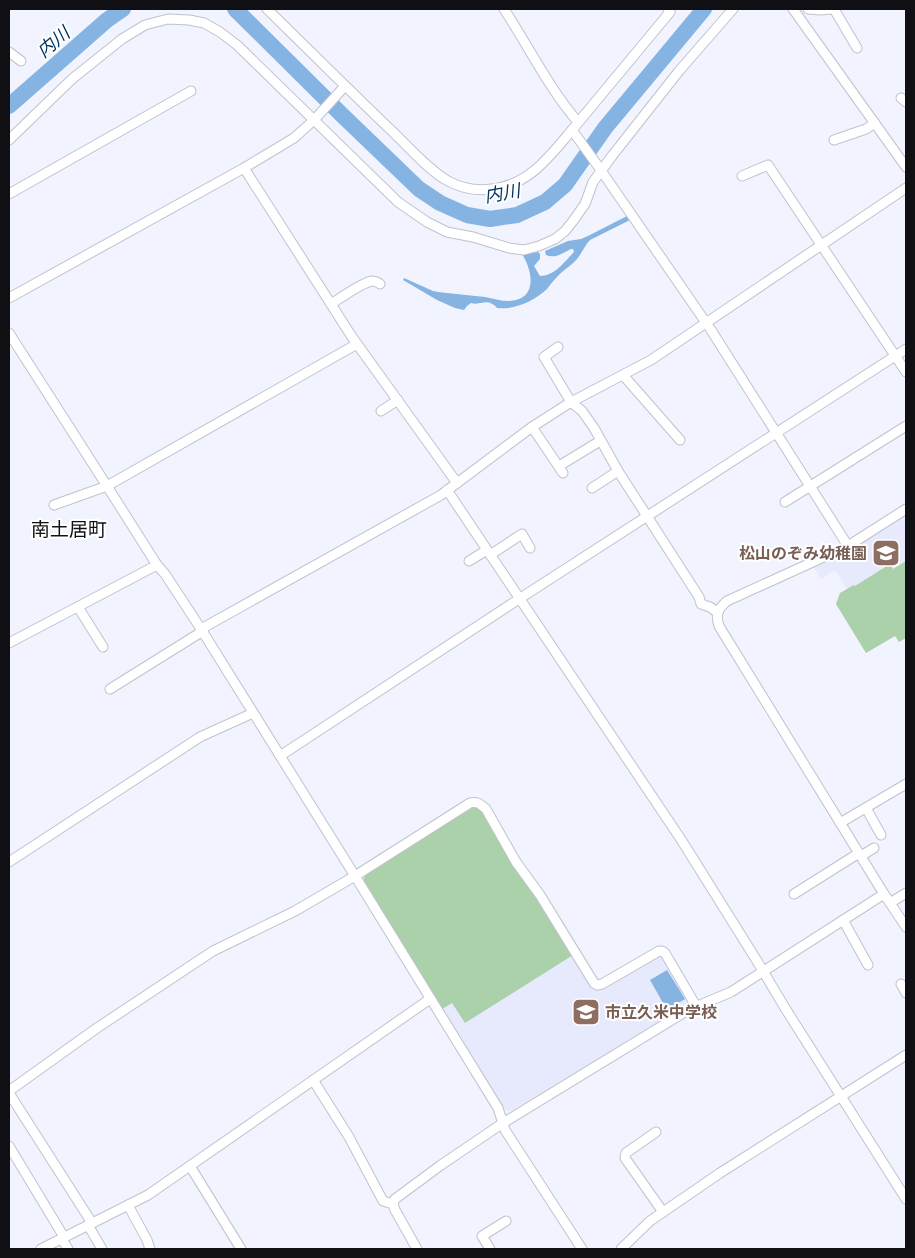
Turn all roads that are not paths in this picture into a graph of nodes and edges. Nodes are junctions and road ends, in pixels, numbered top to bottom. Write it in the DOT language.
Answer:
graph roads {
  1 [pos="267,9"];
  2 [pos="504,9"];
  3 [pos="733,9"];
  4 [pos="793,9"];
  5 [pos="808,9"];
  6 [pos="833,9"];
  7 [pos="670,10"];
  8 [pos="857,48"];
  9 [pos="9,52"];
  10 [pos="21,62"];
  11 [pos="343,88"];
  12 [pos="191,91"];
  13 [pos="315,118"];
  14 [pos="578,122"];
  15 [pos="875,123"];
  16 [pos="573,132"];
  17 [pos="9,140"];
  18 [pos="834,140"];
  19 [pos="906,167"];
  20 [pos="244,168"];
  21 [pos="600,168"];
  22 [pos="742,176"];
  23 [pos="906,188"];
  24 [pos="9,194"];
  25 [pos="821,246"];
  26 [pos="380,284"];
  27 [pos="9,298"];
  28 [pos="331,304"];
  29 [pos="706,323"];
  30 [pos="9,333"];
  31 [pos="357,344"];
  32 [pos="558,348"];
  33 [pos="906,349"];
  34 [pos="896,356"];
  35 [pos="906,372"];
  36 [pos="623,375"];
  37 [pos="398,400"];
  38 [pos="570,402"];
  39 [pos="381,411"];
  40 [pos="906,426"];
  41 [pos="532,427"];
  42 [pos="776,433"];
  43 [pos="680,440"];
  44 [pos="600,441"];
  45 [pos="618,472"];
  46 [pos="457,483"];
  47 [pos="108,486"];
  48 [pos="810,486"];
  49 [pos="592,488"];
  50 [pos="447,490"];
  51 [pos="785,502"];
  52 [pos="54,505"];
  53 [pos="906,509"];
  54 [pos="648,516"];
  55 [pos="848,546"];
  56 [pos="530,548"];
  57 [pos="489,552"];
  58 [pos="469,561"];
  59 [pos="157,565"];
  60 [pos="519,599"];
  61 [pos="78,607"];
  62 [pos="718,612"];
  63 [pos="202,630"];
  64 [pos="9,643"];
  65 [pos="103,647"];
  66 [pos="110,689"];
  67 [pos="253,713"];
  68 [pos="280,756"];
  69 [pos="906,784"];
  70 [pos="866,808"];
  71 [pos="840,823"];
  72 [pos="882,835"];
  73 [pos="874,848"];
  74 [pos="860,855"];
  75 [pos="9,862"];
  76 [pos="355,876"];
  77 [pos="906,893"];
  78 [pos="794,894"];
  79 [pos="884,894"];
  80 [pos="890,903"];
  81 [pos="903,917"];
  82 [pos="843,920"];
  83 [pos="906,928"];
  84 [pos="868,965"];
  85 [pos="763,971"];
  86 [pos="901,984"];
  87 [pos="906,993"];
  88 [pos="430,999"];
  89 [pos="696,1006"];
  90 [pos="906,1055"];
  91 [pos="313,1080"];
  92 [pos="9,1092"];
  93 [pos="841,1097"];
  94 [pos="503,1123"];
  95 [pos="656,1132"];
  96 [pos="9,1146"];
  97 [pos="190,1166"];
  98 [pos="906,1199"];
  99 [pos="393,1204"];
  100 [pos="128,1205"];
  101 [pos="663,1212"];
  102 [pos="506,1221"];
  103 [pos="90,1224"];
  104 [pos="63,1238"];
  105 [pos="236,1248"];
  106 [pos="41,1249"];
  107 [pos="68,1249"];
  108 [pos="102,1249"];
  109 [pos="150,1249"];
  110 [pos="417,1249"];
  111 [pos="490,1249"];
  112 [pos="582,1249"];
  113 [pos="621,1249"];
  1 -- 11 [label="street"];
  2 -- 14 [label="street"];
  3 -- 21 [label="street"];
  4 -- 15 [label="street"];
  5 -- 6 [label="street"];
  6 -- 8 [label="street"];
  7 -- 14 [label="street"];
  9 -- 10 [label="street"];
  11 -- 13 [label="street"];
  11 -- 16 [label="street"];
  12 -- 24 [label="street"];
  13 -- 17 [label="street"];
  13 -- 20 [label="street"];
  13 -- 21 [label="street"];
  14 -- 16 [label="street"];
  15 -- 18 [label="street"];
  15 -- 19 [label="street"];
  16 -- 21 [label="street"];
  20 -- 27 [label="street"];
  20 -- 28 [label="street"];
  21 -- 29 [label="street"];
  22 -- 25 [label="street"];
  23 -- 25 [label="street"];
  25 -- 29 [label="street"];
  25 -- 34 [label="street"];
  26 -- 28 [label="street"];
  28 -- 31 [label="street"];
  29 -- 36 [label="street"];
  29 -- 42 [label="street"];
  30 -- 47 [label="street"];
  31 -- 37 [label="street"];
  31 -- 47 [label="street"];
  32 -- 38 [label="street"];
  33 -- 34 [label="street"];
  34 -- 35 [label="street"];
  34 -- 42 [label="street"];
  36 -- 38 [label="street"];
  36 -- 43 [label="street"];
  37 -- 39 [label="street"];
  37 -- 46 [label="street"];
  38 -- 41 [label="street"];
  38 -- 44 [label="street"];
  40 -- 48 [label="street"];
  41 -- 44 [label="street"];
  41 -- 46 [label="street"];
  42 -- 48 [label="street"];
  42 -- 54 [label="street"];
  44 -- 45 [label="street"];
  45 -- 49 [label="street"];
  45 -- 54 [label="street"];
  46 -- 50 [label="street"];
  47 -- 52 [label="street"];
  47 -- 59 [label="street"];
  48 -- 51 [label="street"];
  48 -- 55 [label="street"];
  50 -- 57 [label="street"];
  50 -- 63 [label="street"];
  53 -- 55 [label="street"];
  54 -- 60 [label="street"];
  54 -- 62 [label="street"];
  55 -- 62 [label="street"];
  56 -- 57 [label="street"];
  57 -- 58 [label="street"];
  57 -- 60 [label="street"];
  59 -- 61 [label="street"];
  59 -- 63 [label="street"];
  60 -- 68 [label="street"];
  60 -- 85 [label="street"];
  61 -- 64 [label="street"];
  61 -- 65 [label="street"];
  62 -- 71 [label="street"];
  63 -- 66 [label="street"];
  63 -- 67 [label="street"];
  67 -- 68 [label="street"];
  67 -- 75 [label="street"];
  68 -- 76 [label="street"];
  69 -- 70 [label="street"];
  70 -- 71 [label="street"];
  70 -- 72 [label="street"];
  71 -- 74 [label="street"];
  73 -- 74 [label="street"];
  74 -- 78 [label="street"];
  74 -- 79 [label="street"];
  76 -- 88 [label="street"];
  76 -- 89 [label="street"];
  76 -- 92 [label="street"];
  77 -- 80 [label="street"];
  79 -- 80 [label="street"];
  79 -- 82 [label="street"];
  80 -- 81 [label="street"];
  81 -- 83 [label="street"];
  82 -- 84 [label="street"];
  82 -- 85 [label="street"];
  85 -- 89 [label="street"];
  85 -- 93 [label="street"];
  86 -- 87 [label="street"];
  88 -- 91 [label="street"];
  88 -- 94 [label="street"];
  89 -- 94 [label="street"];
  90 -- 93 [label="street"];
  91 -- 97 [label="street"];
  91 -- 99 [label="street"];
  92 -- 103 [label="street"];
  93 -- 98 [label="street"];
  93 -- 101 [label="street"];
  94 -- 99 [label="street"];
  94 -- 112 [label="street"];
  95 -- 101 [label="street"];
  96 -- 104 [label="street"];
  97 -- 100 [label="street"];
  97 -- 105 [label="street"];
  99 -- 110 [label="street"];
  100 -- 103 [label="street"];
  100 -- 109 [label="street"];
  101 -- 113 [label="street"];
  102 -- 111 [label="street"];
  103 -- 104 [label="street"];
  103 -- 108 [label="street"];
  104 -- 106 [label="street"];
  104 -- 107 [label="street"];
}
